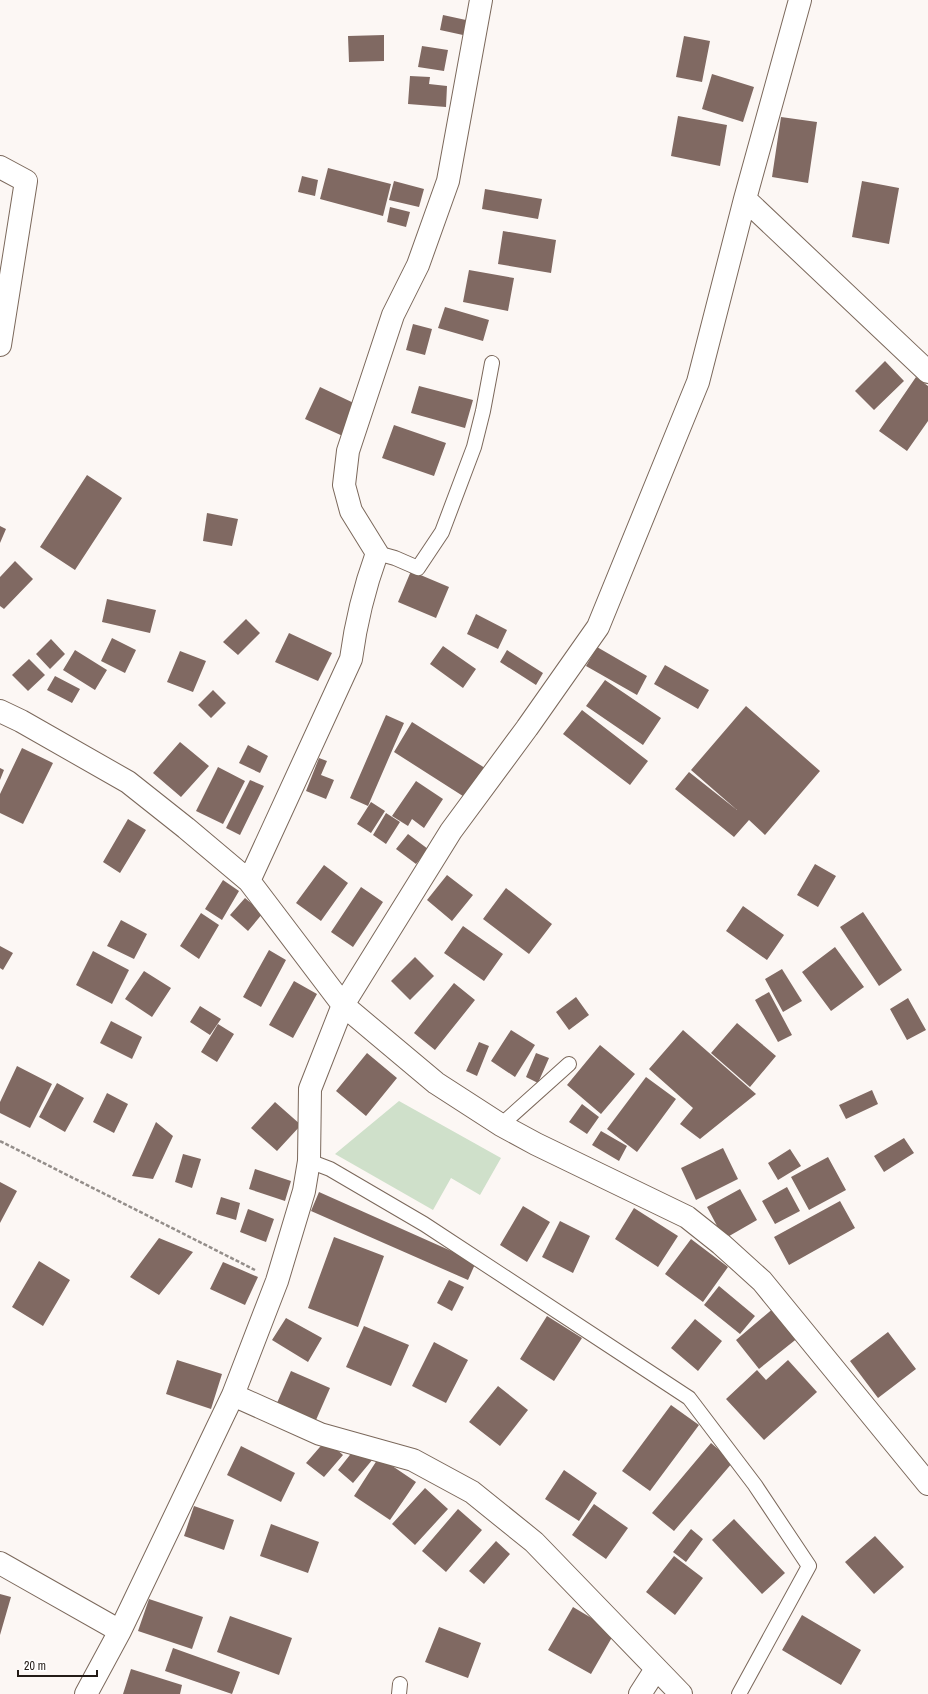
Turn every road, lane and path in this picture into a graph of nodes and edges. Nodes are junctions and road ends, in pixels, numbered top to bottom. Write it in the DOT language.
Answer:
graph roads {
  1 [pos="481,0"];
  2 [pos="800,0"];
  3 [pos="0,167"];
  4 [pos="745,199"];
  5 [pos="0,345"];
  6 [pos="492,363"];
  7 [pos="928,372"];
  8 [pos="377,553"];
  9 [pos="0,711"];
  10 [pos="248,881"];
  11 [pos="343,1005"];
  12 [pos="569,1064"];
  13 [pos="501,1125"];
  14 [pos="0,1141"];
  15 [pos="309,1161"];
  16 [pos="277,1281"];
  17 [pos="233,1395"];
  18 [pos="928,1484"];
  19 [pos="0,1563"];
  20 [pos="120,1631"];
  21 [pos="656,1670"];
  22 [pos="86,1694"];
  23 [pos="640,1694"];
  24 [pos="681,1694"];
  25 [pos="739,1694"];
  1 -- 8 [label="street"];
  2 -- 4 [label="street"];
  3 -- 5 [label="street"];
  4 -- 7 [label="street"];
  4 -- 11 [label="street"];
  6 -- 8 [label="lane"];
  8 -- 10 [label="street"];
  9 -- 10 [label="street"];
  10 -- 11 [label="street"];
  11 -- 13 [label="street"];
  11 -- 15 [label="street"];
  12 -- 13 [label="lane"];
  13 -- 18 [label="street"];
  14 -- 16 [label="path"];
  15 -- 16 [label="street"];
  15 -- 25 [label="lane"];
  16 -- 17 [label="street"];
  17 -- 20 [label="street"];
  17 -- 21 [label="street"];
  19 -- 20 [label="street"];
  20 -- 22 [label="street"];
  21 -- 23 [label="street"];
  21 -- 24 [label="street"];
}
